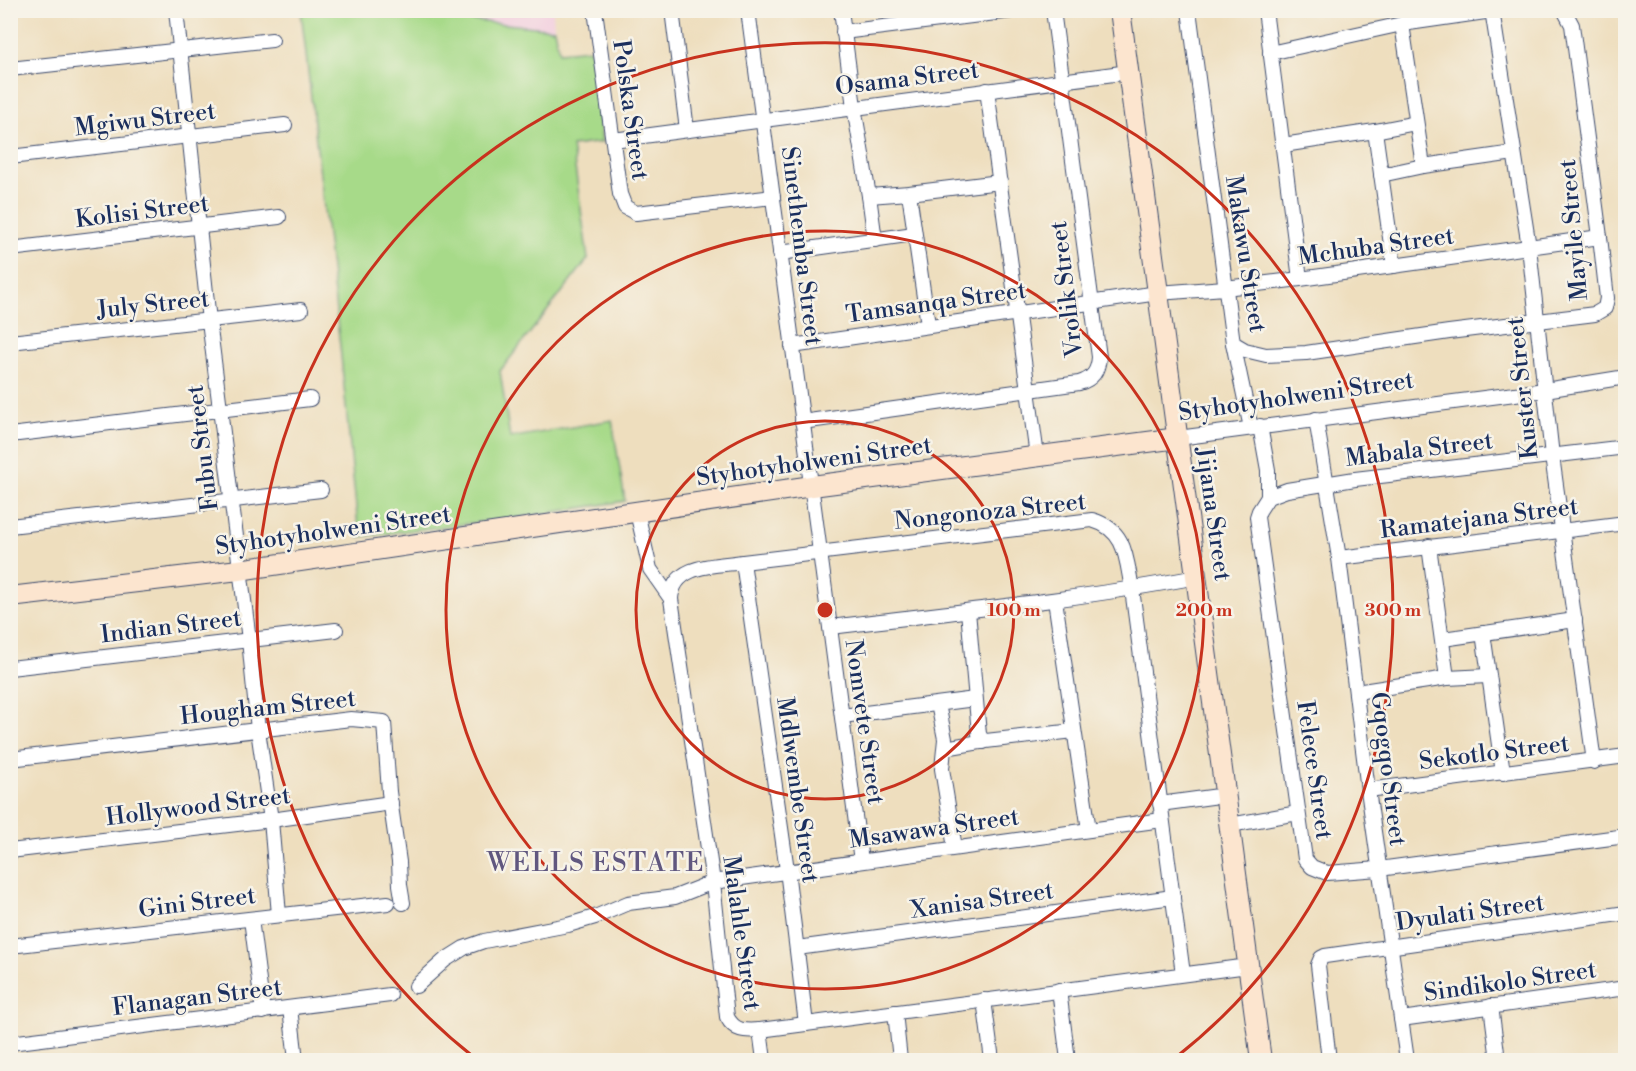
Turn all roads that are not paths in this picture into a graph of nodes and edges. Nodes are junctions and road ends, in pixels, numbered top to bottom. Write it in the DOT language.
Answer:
graph roads {
  1 [pos="176,10"];
  2 [pos="596,10"];
  3 [pos="672,10"];
  4 [pos="748,10"];
  5 [pos="841,10"];
  6 [pos="1020,10"];
  7 [pos="1053,10"];
  8 [pos="1120,10"];
  9 [pos="1189,10"];
  10 [pos="1265,10"];
  11 [pos="1564,10"];
  12 [pos="1494,11"];
  13 [pos="913,17"];
  14 [pos="1402,24"];
  15 [pos="843,32"];
  16 [pos="272,40"];
  17 [pos="180,50"];
  18 [pos="1270,53"];
  19 [pos="10,69"];
  20 [pos="1129,72"];
  21 [pos="1063,81"];
  22 [pos="987,90"];
  23 [pos="854,107"];
  24 [pos="763,120"];
  25 [pos="1416,123"];
  26 [pos="285,125"];
  27 [pos="687,130"];
  28 [pos="1376,132"];
  29 [pos="189,136"];
  30 [pos="613,140"];
  31 [pos="1283,145"];
  32 [pos="1514,153"];
  33 [pos="10,157"];
  34 [pos="1423,166"];
  35 [pos="1381,175"];
  36 [pos="1000,182"];
  37 [pos="909,193"];
  38 [pos="869,196"];
  39 [pos="773,197"];
  40 [pos="279,217"];
  41 [pos="199,227"];
  42 [pos="914,234"];
  43 [pos="1600,237"];
  44 [pos="875,240"];
  45 [pos="1529,247"];
  46 [pos="10,249"];
  47 [pos="780,254"];
  48 [pos="1394,266"];
  49 [pos="1300,279"];
  50 [pos="1225,288"];
  51 [pos="1158,293"];
  52 [pos="1091,302"];
  53 [pos="301,310"];
  54 [pos="1018,313"];
  55 [pos="209,321"];
  56 [pos="1538,322"];
  57 [pos="928,325"];
  58 [pos="10,342"];
  59 [pos="1233,343"];
  60 [pos="792,346"];
  61 [pos="1626,377"];
  62 [pos="1026,390"];
  63 [pos="1545,390"];
  64 [pos="310,399"];
  65 [pos="222,411"];
  66 [pos="1317,419"];
  67 [pos="802,422"];
  68 [pos="1256,427"];
  69 [pos="10,435"];
  70 [pos="1178,438"];
  71 [pos="1626,447"];
  72 [pos="1036,456"];
  73 [pos="1552,456"];
  74 [pos="1326,484"];
  75 [pos="812,486"];
  76 [pos="321,490"];
  77 [pos="1268,496"];
  78 [pos="232,501"];
  79 [pos="637,512"];
  80 [pos="1626,523"];
  81 [pos="10,526"];
  82 [pos="1562,530"];
  83 [pos="1429,546"];
  84 [pos="821,552"];
  85 [pos="1339,558"];
  86 [pos="743,562"];
  87 [pos="239,570"];
  88 [pos="1197,577"];
  89 [pos="1132,589"];
  90 [pos="10,597"];
  91 [pos="671,598"];
  92 [pos="1055,600"];
  93 [pos="968,611"];
  94 [pos="1575,620"];
  95 [pos="830,627"];
  96 [pos="336,630"];
  97 [pos="1483,633"];
  98 [pos="1443,639"];
  99 [pos="249,640"];
  100 [pos="10,668"];
  101 [pos="1488,676"];
  102 [pos="1447,678"];
  103 [pos="1356,692"];
  104 [pos="975,699"];
  105 [pos="938,704"];
  106 [pos="842,716"];
  107 [pos="258,730"];
  108 [pos="1074,730"];
  109 [pos="983,742"];
  110 [pos="945,748"];
  111 [pos="1626,756"];
  112 [pos="10,759"];
  113 [pos="1594,762"];
  114 [pos="1503,773"];
  115 [pos="1368,790"];
  116 [pos="1226,795"];
  117 [pos="391,804"];
  118 [pos="1160,804"];
  119 [pos="1298,813"];
  120 [pos="271,820"];
  121 [pos="1162,820"];
  122 [pos="1230,825"];
  123 [pos="1089,830"];
  124 [pos="1626,836"];
  125 [pos="955,848"];
  126 [pos="10,851"];
  127 [pos="861,861"];
  128 [pos="1379,869"];
  129 [pos="787,870"];
  130 [pos="713,882"];
  131 [pos="1173,897"];
  132 [pos="395,903"];
  133 [pos="1626,913"];
  134 [pos="279,915"];
  135 [pos="251,919"];
  136 [pos="10,946"];
  137 [pos="1391,947"];
  138 [pos="797,948"];
  139 [pos="1248,966"];
  140 [pos="1183,974"];
  141 [pos="416,986"];
  142 [pos="1059,990"];
  143 [pos="1625,991"];
  144 [pos="390,995"];
  145 [pos="984,1000"];
  146 [pos="1491,1006"];
  147 [pos="290,1008"];
  148 [pos="263,1012"];
  149 [pos="895,1012"];
  150 [pos="1401,1019"];
  151 [pos="806,1024"];
  152 [pos="760,1030"];
  153 [pos="10,1043"];
  154 [pos="296,1060"];
  155 [pos="764,1060"];
  156 [pos="900,1060"];
  157 [pos="992,1060"];
  158 [pos="1068,1060"];
  159 [pos="1261,1060"];
  160 [pos="1329,1060"];
  161 [pos="1407,1060"];
  162 [pos="1498,1060"];
  1 -- 17 [label="street, Fubu Street"];
  2 -- 30 [label="street, Polska Street"];
  3 -- 27 [label="street"];
  4 -- 24 [label="street, Sinethemba Street"];
  5 -- 15 [label="street"];
  6 -- 13 [label="street"];
  7 -- 21 [label="street"];
  8 -- 20 [label="street, Jijana Street"];
  9 -- 50 [label="street, Makawu Street"];
  10 -- 18 [label="street"];
  11 -- 43 [label="street, Mayile Street"];
  12 -- 14 [label="street"];
  12 -- 32 [label="street, Kuster Street"];
  13 -- 15 [label="street"];
  14 -- 18 [label="street"];
  14 -- 25 [label="street"];
  15 -- 23 [label="street"];
  16 -- 17 [label="street"];
  17 -- 19 [label="street"];
  17 -- 29 [label="street, Fubu Street"];
  18 -- 31 [label="street"];
  20 -- 21 [label="street, Osama Street"];
  20 -- 51 [label="street, Jijana Street"];
  21 -- 22 [label="street, Osama Street"];
  21 -- 52 [label="street, Vrolik Street"];
  22 -- 23 [label="street, Osama Street"];
  22 -- 36 [label="street"];
  23 -- 24 [label="street, Osama Street"];
  23 -- 38 [label="street"];
  24 -- 27 [label="street, Osama Street"];
  24 -- 39 [label="street, Sinethemba Street"];
  25 -- 28 [label="street"];
  25 -- 34 [label="street"];
  26 -- 29 [label="street, Mgiwu Street"];
  27 -- 30 [label="street, Osama Street"];
  28 -- 31 [label="street"];
  28 -- 35 [label="street"];
  29 -- 33 [label="street, Mgiwu Street"];
  29 -- 41 [label="street, Fubu Street"];
  30 -- 39 [label="street, Polska Street"];
  31 -- 49 [label="street"];
  32 -- 34 [label="street"];
  32 -- 45 [label="street, Kuster Street"];
  34 -- 35 [label="street"];
  35 -- 48 [label="street"];
  36 -- 37 [label="street"];
  36 -- 54 [label="street"];
  37 -- 38 [label="street"];
  37 -- 42 [label="street"];
  38 -- 44 [label="street"];
  39 -- 47 [label="street, Sinethemba Street"];
  40 -- 41 [label="street, Kolisi Street"];
  41 -- 46 [label="street, Kolisi Street"];
  41 -- 55 [label="street, Fubu Street"];
  42 -- 44 [label="street"];
  42 -- 57 [label="street"];
  43 -- 45 [label="street, Mchuba Street"];
  43 -- 56 [label="street, Mayile Street"];
  44 -- 47 [label="street"];
  45 -- 48 [label="street, Mchuba Street"];
  45 -- 56 [label="street, Kuster Street"];
  47 -- 60 [label="street, Sinethemba Street"];
  48 -- 49 [label="street, Mchuba Street"];
  49 -- 50 [label="street, Mchuba Street"];
  50 -- 51 [label="street, Mchuba Street"];
  50 -- 59 [label="street, Makawu Street"];
  51 -- 52 [label="street, Tamsanqa Street"];
  51 -- 70 [label="street, Jijana Street"];
  52 -- 54 [label="street, Tamsanqa Street"];
  52 -- 62 [label="street, Vrolik Street"];
  53 -- 55 [label="street, July Street"];
  54 -- 57 [label="street, Tamsanqa Street"];
  54 -- 62 [label="street"];
  55 -- 58 [label="street, July Street"];
  55 -- 65 [label="street, Fubu Street"];
  56 -- 59 [label="street, Makawu Street"];
  56 -- 63 [label="street, Kuster Street"];
  57 -- 60 [label="street, Tamsanqa Street"];
  59 -- 68 [label="street"];
  60 -- 67 [label="street, Sinethemba Street"];
  61 -- 63 [label="street, Styhotyholweni Street"];
  62 -- 67 [label="street, Vrolik Street"];
  62 -- 72 [label="street"];
  63 -- 66 [label="street, Styhotyholweni Street"];
  63 -- 73 [label="street, Kuster Street"];
  64 -- 65 [label="street"];
  65 -- 69 [label="street"];
  65 -- 78 [label="street, Fubu Street"];
  66 -- 68 [label="street, Styhotyholweni Street"];
  66 -- 74 [label="street, Gqogqo Street"];
  67 -- 75 [label="street, Sinethemba Street"];
  68 -- 70 [label="street, Styhotyholweni Street"];
  68 -- 77 [label="street"];
  70 -- 72 [label="street, Styhotyholweni Street"];
  70 -- 88 [label="street, Jijana Street"];
  71 -- 73 [label="street, Mabala Street"];
  72 -- 75 [label="street, Styhotyholweni Street"];
  73 -- 74 [label="street, Mabala Street"];
  73 -- 82 [label="street, Kuster Street"];
  74 -- 77 [label="street"];
  74 -- 85 [label="street, Gqogqo Street"];
  75 -- 79 [label="street, Styhotyholweni Street"];
  75 -- 84 [label="street, Nomvete Street"];
  76 -- 78 [label="street"];
  77 -- 119 [label="street, Felece Street"];
  78 -- 81 [label="street"];
  78 -- 87 [label="street, Fubu Street"];
  79 -- 87 [label="street, Styhotyholweni Street"];
  79 -- 91 [label="street"];
  80 -- 82 [label="street, Ramatejana Street"];
  82 -- 83 [label="street, Ramatejana Street"];
  82 -- 94 [label="street, Kuster Street"];
  83 -- 85 [label="street, Ramatejana Street"];
  83 -- 98 [label="street"];
  84 -- 86 [label="street, Nongonoza Street"];
  84 -- 89 [label="street, Nongonoza Street"];
  84 -- 95 [label="street, Nomvete Street"];
  85 -- 103 [label="street, Gqogqo Street"];
  86 -- 91 [label="street"];
  86 -- 129 [label="street, Mdlwembe Street"];
  87 -- 90 [label="street, Styhotyholweni Street"];
  87 -- 99 [label="street, Fubu Street"];
  88 -- 89 [label="street"];
  88 -- 116 [label="street, Jijana Street"];
  89 -- 92 [label="street"];
  89 -- 118 [label="street, Nongonoza Street"];
  91 -- 130 [label="street, Malahle Street"];
  92 -- 93 [label="street"];
  92 -- 108 [label="street"];
  93 -- 95 [label="street"];
  93 -- 104 [label="street"];
  94 -- 97 [label="street"];
  94 -- 113 [label="street, Kuster Street"];
  95 -- 106 [label="street, Nomvete Street"];
  96 -- 99 [label="street, Indian Street"];
  97 -- 98 [label="street"];
  97 -- 101 [label="street"];
  98 -- 102 [label="street"];
  99 -- 100 [label="street, Indian Street"];
  99 -- 107 [label="street, Fubu Street"];
  101 -- 102 [label="street"];
  101 -- 114 [label="street"];
  102 -- 103 [label="street"];
  103 -- 115 [label="street, Gqogqo Street"];
  104 -- 105 [label="street"];
  104 -- 109 [label="street"];
  105 -- 106 [label="street"];
  105 -- 110 [label="street"];
  106 -- 127 [label="street, Nomvete Street"];
  107 -- 112 [label="street, Hougham Street"];
  107 -- 117 [label="street, Hougham Street"];
  107 -- 120 [label="street, Fubu Street"];
  108 -- 109 [label="street"];
  108 -- 123 [label="street"];
  109 -- 110 [label="street"];
  110 -- 125 [label="street"];
  111 -- 113 [label="street, Sekotlo Street"];
  113 -- 114 [label="street, Sekotlo Street"];
  114 -- 115 [label="street, Sekotlo Street"];
  115 -- 128 [label="street, Gqogqo Street"];
  116 -- 118 [label="street"];
  116 -- 122 [label="street, Jijana Street"];
  117 -- 120 [label="street, Hollywood Street"];
  117 -- 132 [label="street, Hougham Street"];
  118 -- 121 [label="street, Nongonoza Street"];
  119 -- 122 [label="street"];
  119 -- 128 [label="street, Felece Street"];
  120 -- 126 [label="street, Hollywood Street"];
  120 -- 134 [label="street, Fubu Street"];
  121 -- 123 [label="street, Msawawa Street"];
  121 -- 131 [label="street, Nongonoza Street"];
  122 -- 139 [label="street, Jijana Street"];
  123 -- 125 [label="street, Msawawa Street"];
  124 -- 128 [label="street, Felece Street"];
  125 -- 127 [label="street, Msawawa Street"];
  127 -- 129 [label="street, Msawawa Street"];
  128 -- 137 [label="street, Gqogqo Street"];
  129 -- 130 [label="street, Msawawa Street"];
  129 -- 138 [label="street, Mdlwembe Street"];
  130 -- 141 [label="street, Msawawa Street"];
  130 -- 152 [label="street, Malahle Street"];
  131 -- 138 [label="street, Xanisa Street"];
  131 -- 140 [label="street, Nongonoza Street"];
  132 -- 134 [label="street, Gini Street"];
  133 -- 137 [label="street, Dyulati Street"];
  134 -- 135 [label="street, Gini Street"];
  135 -- 136 [label="street, Gini Street"];
  135 -- 148 [label="street"];
  137 -- 150 [label="street, Gqogqo Street"];
  137 -- 160 [label="street, Dyulati Street"];
  138 -- 151 [label="street, Mdlwembe Street"];
  139 -- 140 [label="street, Malahle Street"];
  139 -- 159 [label="street, Jijana Street"];
  140 -- 142 [label="street, Malahle Street"];
  142 -- 145 [label="street, Malahle Street"];
  142 -- 158 [label="street"];
  143 -- 146 [label="street, Sindikolo Street"];
  144 -- 147 [label="street, Flanagan Street"];
  145 -- 149 [label="street, Malahle Street"];
  145 -- 157 [label="street"];
  146 -- 150 [label="street, Sindikolo Street"];
  146 -- 162 [label="street"];
  147 -- 148 [label="street, Flanagan Street"];
  147 -- 154 [label="street"];
  148 -- 153 [label="street, Flanagan Street"];
  149 -- 151 [label="street, Malahle Street"];
  149 -- 156 [label="street"];
  150 -- 161 [label="street, Gqogqo Street"];
  151 -- 152 [label="street, Malahle Street"];
  152 -- 155 [label="street"];
}
